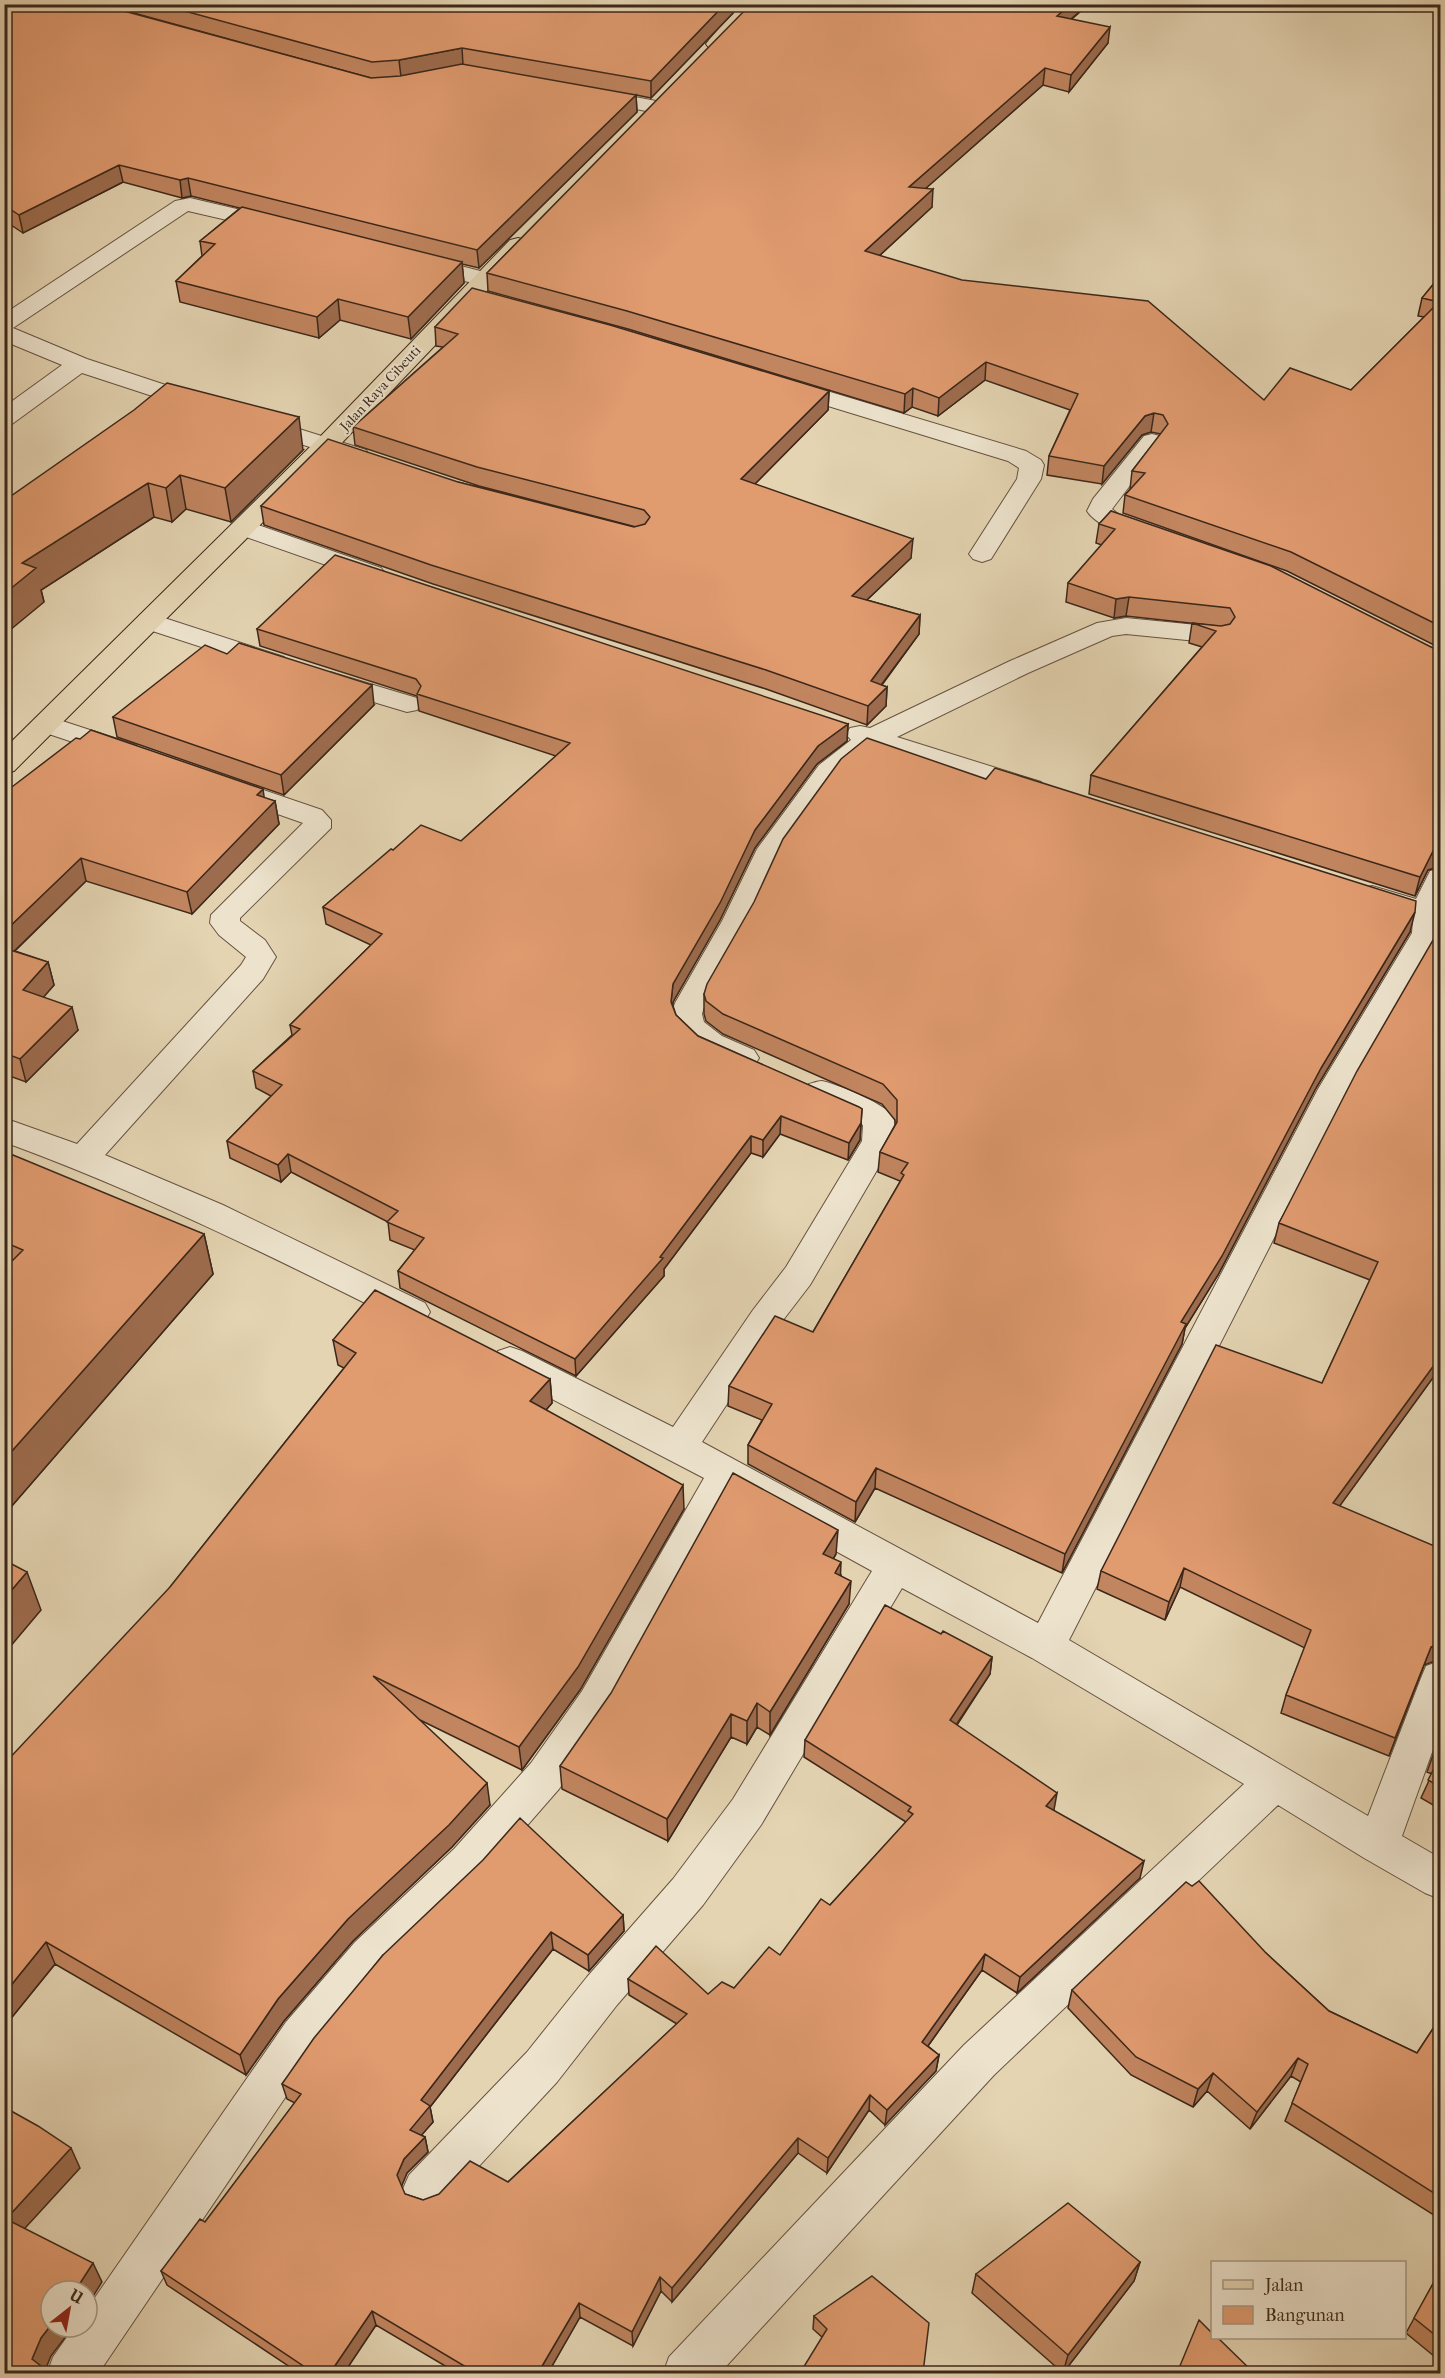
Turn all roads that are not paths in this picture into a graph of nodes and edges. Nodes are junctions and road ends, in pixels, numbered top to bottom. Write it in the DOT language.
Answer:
graph roads {
  1 [pos="750,4"];
  2 [pos="703,58"];
  3 [pos="569,91"];
  4 [pos="656,107"];
  5 [pos="290,229"];
  6 [pos="533,230"];
  7 [pos="402,258"];
  8 [pos="480,292"];
  9 [pos="4,324"];
  10 [pos="4,333"];
  11 [pos="79,364"];
  12 [pos="767,380"];
  13 [pos="4,419"];
  14 [pos="1152,441"];
  15 [pos="326,445"];
  16 [pos="381,464"];
  17 [pos="244,528"];
  18 [pos="1175,542"];
  19 [pos="982,554"];
  20 [pos="400,583"];
  21 [pos="149,621"];
  22 [pos="1217,635"];
  23 [pos="407,704"];
  24 [pos="47,724"];
  25 [pos="840,727"];
  26 [pos="872,738"];
  27 [pos="157,762"];
  28 [pos="4,765"];
  29 [pos="212,781"];
  30 [pos="1050,794"];
  31 [pos="1440,878"];
  32 [pos="1352,889"];
  33 [pos="1431,914"];
  34 [pos="764,1067"];
  35 [pos="796,1082"];
  36 [pos="4,1129"];
  37 [pos="84,1157"];
  38 [pos="438,1325"];
  39 [pos="480,1346"];
  40 [pos="679,1447"];
  41 [pos="726,1472"];
  42 [pos="896,1566"];
  43 [pos="1046,1646"];
  44 [pos="1440,1678"];
  45 [pos="1274,1782"];
  46 [pos="1378,1845"];
  47 [pos="1440,1880"];
  48 [pos="424,2191"];
  49 [pos="70,2373"];
  50 [pos="686,2373"];
  1 -- 2 [label="main road"];
  3 -- 4 [label="street"];
  5 -- 9 [label="street"];
  6 -- 8 [label="main road, Jalan Raya Cibeuti"];
  7 -- 8 [label="street"];
  8 -- 15 [label="main road, Jalan Raya Cibeuti"];
  10 -- 11 [label="street"];
  11 -- 13 [label="street"];
  11 -- 15 [label="street"];
  12 -- 19 [label="street"];
  14 -- 18 [label="street"];
  15 -- 16 [label="street"];
  15 -- 17 [label="main road, Jalan Raya Cibeuti"];
  17 -- 20 [label="street"];
  17 -- 21 [label="main road, Jalan Raya Cibeuti"];
  21 -- 23 [label="street"];
  21 -- 24 [label="main road, Jalan Raya Cibeuti"];
  22 -- 26 [label="street"];
  24 -- 27 [label="street"];
  24 -- 28 [label="main road, Jalan Raya Cibeuti"];
  25 -- 26 [label="street"];
  26 -- 30 [label="street"];
  26 -- 34 [label="street"];
  29 -- 37 [label="street"];
  31 -- 33 [label="street"];
  32 -- 33 [label="street"];
  33 -- 43 [label="street"];
  35 -- 40 [label="street"];
  36 -- 37 [label="street"];
  37 -- 38 [label="street"];
  39 -- 40 [label="street"];
  40 -- 41 [label="street"];
  41 -- 42 [label="street"];
  41 -- 49 [label="street"];
  42 -- 43 [label="street"];
  42 -- 48 [label="street"];
  43 -- 45 [label="street"];
  44 -- 46 [label="street"];
  45 -- 46 [label="street"];
  45 -- 50 [label="street"];
  46 -- 47 [label="street"];
}
